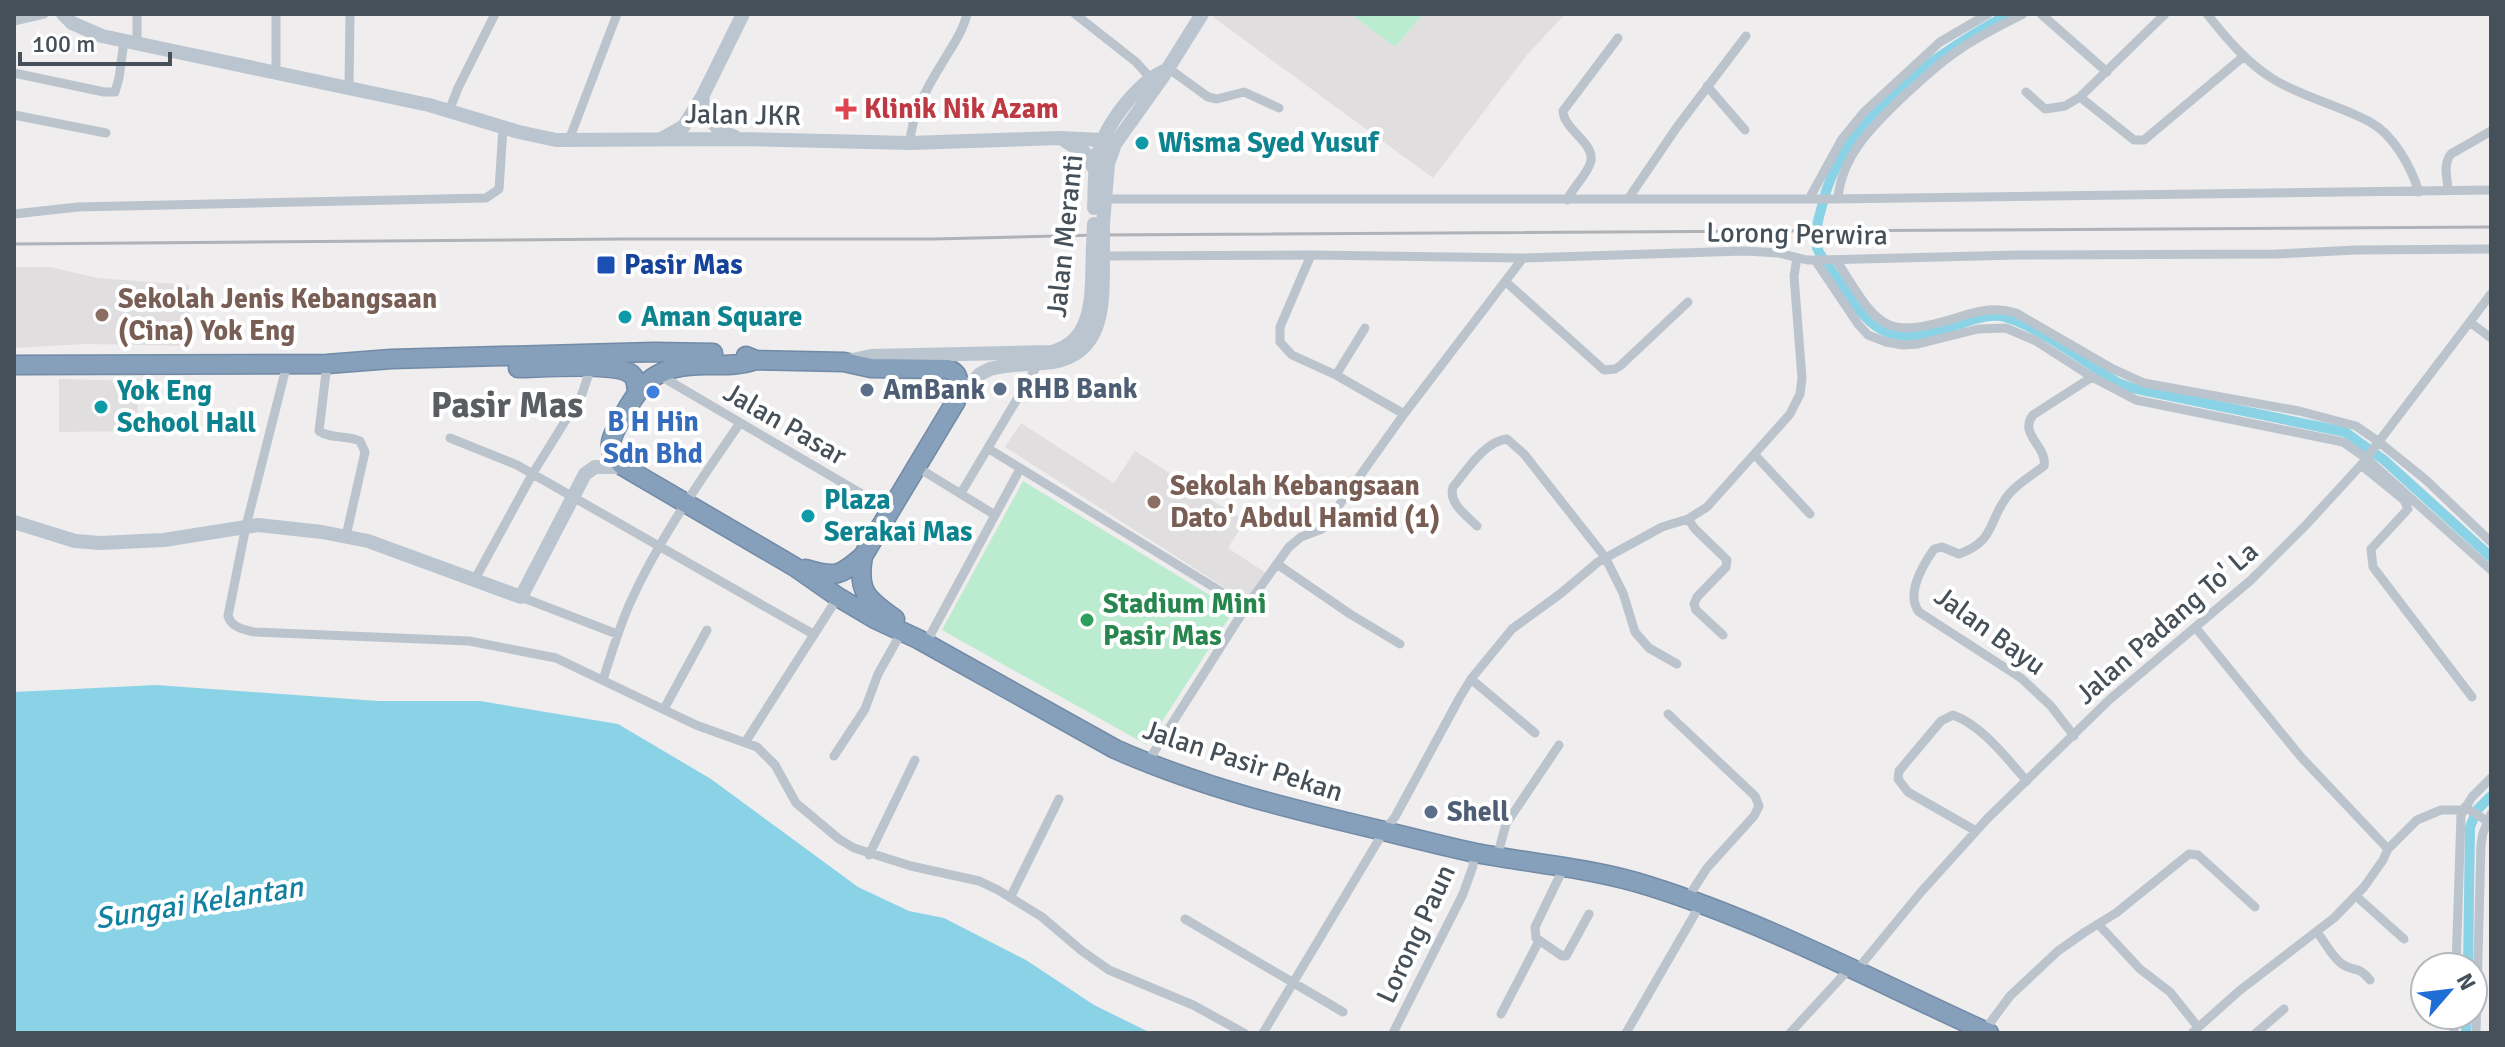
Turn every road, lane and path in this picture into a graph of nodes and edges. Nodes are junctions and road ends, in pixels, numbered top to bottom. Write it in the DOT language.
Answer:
graph roads {
  1 [pos="44,14"];
  2 [pos="63,14"];
  3 [pos="137,14"];
  4 [pos="276,14"];
  5 [pos="350,14"];
  6 [pos="495,14"];
  7 [pos="617,14"];
  8 [pos="743,14"];
  9 [pos="967,14"];
  10 [pos="1075,14"];
  11 [pos="1202,14"];
  12 [pos="1988,14"];
  13 [pos="2023,14"];
  14 [pos="2041,14"];
  15 [pos="2165,14"];
  16 [pos="2207,14"];
  17 [pos="14,21"];
  18 [pos="1746,36"];
  19 [pos="1618,38"];
  20 [pos="130,43"];
  21 [pos="2243,57"];
  22 [pos="1167,69"];
  23 [pos="2107,72"];
  24 [pos="14,73"];
  25 [pos="276,73"];
  26 [pos="1154,81"];
  27 [pos="1707,86"];
  28 [pos="349,88"];
  29 [pos="2026,92"];
  30 [pos="702,97"];
  31 [pos="2080,97"];
  32 [pos="1279,108"];
  33 [pos="449,111"];
  34 [pos="14,115"];
  35 [pos="503,128"];
  36 [pos="1745,130"];
  37 [pos="2491,131"];
  38 [pos="106,133"];
  39 [pos="1059,138"];
  40 [pos="739,139"];
  41 [pos="569,140"];
  42 [pos="658,140"];
  43 [pos="1109,142"];
  44 [pos="910,143"];
  45 [pos="1096,173"];
  46 [pos="2448,189"];
  47 [pos="2491,190"];
  48 [pos="2419,192"];
  49 [pos="1835,198"];
  50 [pos="1104,199"];
  51 [pos="1628,199"];
  52 [pos="1813,199"];
  53 [pos="1567,200"];
  54 [pos="14,214"];
  55 [pos="1098,224"];
  56 [pos="2491,249"];
  57 [pos="1099,251"];
  58 [pos="1311,255"];
  59 [pos="1523,258"];
  60 [pos="1797,258"];
  61 [pos="1818,260"];
  62 [pos="1834,260"];
  63 [pos="1506,282"];
  64 [pos="2491,294"];
  65 [pos="1688,302"];
  66 [pos="2471,323"];
  67 [pos="1365,328"];
  68 [pos="1088,335"];
  69 [pos="2491,338"];
  70 [pos="756,360"];
  71 [pos="844,362"];
  72 [pos="943,362"];
  73 [pos="287,364"];
  74 [pos="327,364"];
  75 [pos="414,364"];
  76 [pos="1038,364"];
  77 [pos="14,365"];
  78 [pos="591,367"];
  79 [pos="659,375"];
  80 [pos="1336,375"];
  81 [pos="2092,377"];
  82 [pos="637,392"];
  83 [pos="956,401"];
  84 [pos="1404,414"];
  85 [pos="740,423"];
  86 [pos="450,438"];
  87 [pos="2378,444"];
  88 [pos="989,449"];
  89 [pos="1755,455"];
  90 [pos="2365,460"];
  91 [pos="624,467"];
  92 [pos="917,467"];
  93 [pos="1020,469"];
  94 [pos="533,473"];
  95 [pos="961,493"];
  96 [pos="572,496"];
  97 [pos="685,503"];
  98 [pos="889,510"];
  99 [pos="1810,514"];
  100 [pos="995,515"];
  101 [pos="1688,519"];
  102 [pos="14,522"];
  103 [pos="246,526"];
  104 [pos="1477,526"];
  105 [pos="346,536"];
  106 [pos="2491,542"];
  107 [pos="661,546"];
  108 [pos="863,556"];
  109 [pos="1605,557"];
  110 [pos="1277,564"];
  111 [pos="795,567"];
  112 [pos="2491,570"];
  113 [pos="475,579"];
  114 [pos="521,597"];
  115 [pos="838,597"];
  116 [pos="1246,607"];
  117 [pos="2196,628"];
  118 [pos="707,630"];
  119 [pos="617,634"];
  120 [pos="813,634"];
  121 [pos="1723,635"];
  122 [pos="915,638"];
  123 [pos="1400,644"];
  124 [pos="1677,664"];
  125 [pos="1471,679"];
  126 [pos="603,680"];
  127 [pos="2472,697"];
  128 [pos="664,709"];
  129 [pos="1668,714"];
  130 [pos="1535,733"];
  131 [pos="2074,736"];
  132 [pos="746,741"];
  133 [pos="1559,745"];
  134 [pos="834,756"];
  135 [pos="915,760"];
  136 [pos="1147,763"];
  137 [pos="2491,778"];
  138 [pos="2027,781"];
  139 [pos="1059,799"];
  140 [pos="2465,809"];
  141 [pos="2487,818"];
  142 [pos="1384,831"];
  143 [pos="1976,831"];
  144 [pos="2388,849"];
  145 [pos="1474,852"];
  146 [pos="869,855"];
  147 [pos="1497,857"];
  148 [pos="1564,867"];
  149 [pos="1011,896"];
  150 [pos="2356,896"];
  151 [pos="1694,902"];
  152 [pos="2255,907"];
  153 [pos="1589,914"];
  154 [pos="1185,919"];
  155 [pos="2099,925"];
  156 [pos="2317,932"];
  157 [pos="2404,939"];
  158 [pos="1539,941"];
  159 [pos="2456,951"];
  160 [pos="1853,970"];
  161 [pos="2370,980"];
  162 [pos="1294,982"];
  163 [pos="2284,1009"];
  164 [pos="1343,1012"];
  165 [pos="1501,1014"];
  166 [pos="2195,1030"];
  167 [pos="1987,1032"];
  168 [pos="1244,1033"];
  169 [pos="1263,1033"];
  170 [pos="1393,1033"];
  171 [pos="1626,1033"];
  172 [pos="1790,1033"];
  173 [pos="2256,1033"];
  174 [pos="2476,1033"];
  1 -- 17 [label="street"];
  2 -- 20 [label="street, Jalan JKR"];
  3 -- 20 [label="street"];
  4 -- 25 [label="street"];
  5 -- 28 [label="street"];
  6 -- 33 [label="street"];
  7 -- 41 [label="street"];
  8 -- 30 [label="street"];
  9 -- 44 [label="street"];
  10 -- 26 [label="street"];
  11 -- 22 [label="street"];
  12 -- 52 [label="street"];
  13 -- 49 [label="street"];
  14 -- 23 [label="street"];
  15 -- 23 [label="street"];
  16 -- 21 [label="street"];
  18 -- 27 [label="street"];
  19 -- 53 [label="street"];
  20 -- 24 [label="street"];
  20 -- 25 [label="street, Jalan JKR"];
  21 -- 31 [label="street"];
  21 -- 48 [label="street"];
  22 -- 26 [label="street, Jalan Meranti"];
  22 -- 32 [label="street"];
  23 -- 31 [label="street"];
  25 -- 28 [label="street, Jalan JKR"];
  26 -- 43 [label="street, Jalan Meranti"];
  27 -- 36 [label="street"];
  27 -- 51 [label="street"];
  28 -- 33 [label="street, Jalan JKR"];
  29 -- 31 [label="street"];
  30 -- 40 [label="street"];
  30 -- 42 [label="street"];
  33 -- 35 [label="street, Jalan JKR"];
  34 -- 38 [label="street"];
  35 -- 41 [label="street, Jalan JKR"];
  35 -- 54 [label="street"];
  37 -- 46 [label="street"];
  39 -- 43 [label="street, Jalan JKR"];
  39 -- 44 [label="street, Jalan JKR"];
  39 -- 45 [label="street"];
  40 -- 42 [label="street, Jalan JKR"];
  40 -- 44 [label="street, Jalan JKR"];
  41 -- 42 [label="street, Jalan JKR"];
  43 -- 45 [label="street, Jalan Meranti"];
  43 -- 50 [label="street, Jalan Meranti"];
  45 -- 55 [label="street, Jalan Meranti"];
  46 -- 47 [label="street"];
  46 -- 48 [label="street"];
  48 -- 49 [label="street"];
  49 -- 52 [label="street"];
  50 -- 53 [label="street"];
  50 -- 55 [label="street, Jalan Meranti"];
  51 -- 52 [label="street"];
  51 -- 53 [label="street"];
  55 -- 57 [label="street, Jalan Meranti, bridge"];
  56 -- 62 [label="street, Lorong Perwira"];
  57 -- 58 [label="street, Lorong Perwira"];
  57 -- 68 [label="street, Jalan Meranti"];
  58 -- 59 [label="street, Lorong Perwira"];
  58 -- 80 [label="street"];
  59 -- 60 [label="street, Lorong Perwira"];
  59 -- 63 [label="street"];
  60 -- 61 [label="street, Lorong Perwira"];
  60 -- 89 [label="street"];
  61 -- 62 [label="street, Lorong Perwira"];
  61 -- 81 [label="street"];
  62 -- 87 [label="street"];
  63 -- 65 [label="street"];
  63 -- 84 [label="street"];
  64 -- 66 [label="street, Jalan Padang To' La"];
  66 -- 69 [label="street"];
  66 -- 87 [label="street, Jalan Padang To' La"];
  67 -- 80 [label="street"];
  68 -- 72 [label="street, Jalan Meranti"];
  68 -- 76 [label="street, Jalan Meranti"];
  70 -- 71 [label="highway"];
  70 -- 75 [label="highway"];
  70 -- 79 [label="highway"];
  71 -- 72 [label="street, Jalan Meranti"];
  71 -- 72 [label="highway"];
  72 -- 83 [label="highway"];
  73 -- 74 [label="highway"];
  73 -- 77 [label="highway"];
  73 -- 103 [label="street"];
  74 -- 75 [label="highway"];
  74 -- 105 [label="street"];
  75 -- 78 [label="highway"];
  76 -- 83 [label="street, Jalan Meranti"];
  76 -- 88 [label="street"];
  78 -- 82 [label="highway"];
  78 -- 94 [label="street"];
  79 -- 82 [label="highway"];
  79 -- 85 [label="street, Jalan Pasar"];
  80 -- 84 [label="street"];
  81 -- 90 [label="street"];
  81 -- 131 [label="street, Jalan Bayu"];
  82 -- 91 [label="highway"];
  83 -- 92 [label="highway"];
  84 -- 110 [label="street"];
  85 -- 97 [label="street"];
  85 -- 98 [label="street, Jalan Pasar"];
  86 -- 94 [label="street"];
  87 -- 90 [label="street, Jalan Padang To' La"];
  87 -- 106 [label="street"];
  88 -- 93 [label="street"];
  88 -- 95 [label="street"];
  89 -- 99 [label="street"];
  89 -- 101 [label="street"];
  90 -- 112 [label="street"];
  90 -- 117 [label="street, Jalan Padang To' La"];
  90 -- 127 [label="street"];
  91 -- 96 [label="street"];
  91 -- 97 [label="highway, Jalan Pasir Pekan"];
  92 -- 95 [label="street"];
  92 -- 98 [label="highway"];
  93 -- 100 [label="street"];
  93 -- 116 [label="street"];
  94 -- 96 [label="street"];
  94 -- 113 [label="street"];
  95 -- 100 [label="street"];
  96 -- 107 [label="street"];
  96 -- 114 [label="street"];
  97 -- 107 [label="street"];
  97 -- 111 [label="highway, Jalan Pasir Pekan"];
  98 -- 108 [label="highway"];
  100 -- 122 [label="street"];
  101 -- 109 [label="street"];
  101 -- 121 [label="street"];
  102 -- 103 [label="street"];
  103 -- 105 [label="street"];
  103 -- 126 [label="street"];
  104 -- 109 [label="street"];
  105 -- 113 [label="street"];
  107 -- 119 [label="street"];
  107 -- 120 [label="street"];
  108 -- 111 [label="highway"];
  108 -- 122 [label="highway"];
  109 -- 124 [label="street"];
  109 -- 125 [label="street"];
  110 -- 116 [label="street"];
  110 -- 123 [label="street"];
  111 -- 115 [label="highway, Jalan Pasir Pekan"];
  113 -- 114 [label="street"];
  114 -- 119 [label="street"];
  115 -- 120 [label="street"];
  115 -- 122 [label="highway, Jalan Pasir Pekan"];
  116 -- 136 [label="street"];
  117 -- 131 [label="street, Jalan Padang To' La"];
  117 -- 144 [label="street"];
  118 -- 128 [label="street"];
  119 -- 126 [label="street"];
  120 -- 132 [label="street"];
  122 -- 134 [label="street"];
  122 -- 136 [label="highway, Jalan Pasir Pekan"];
  125 -- 130 [label="street"];
  125 -- 142 [label="street"];
  126 -- 128 [label="street"];
  128 -- 132 [label="street"];
  129 -- 151 [label="street"];
  131 -- 138 [label="street, Jalan Padang To' La"];
  132 -- 146 [label="street"];
  133 -- 147 [label="street"];
  135 -- 146 [label="street"];
  136 -- 142 [label="highway, Jalan Pasir Pekan"];
  137 -- 140 [label="street"];
  138 -- 143 [label="street, Jalan Padang To' La"];
  138 -- 143 [label="street"];
  139 -- 149 [label="street"];
  140 -- 141 [label="street"];
  140 -- 144 [label="street"];
  140 -- 159 [label="street"];
  141 -- 174 [label="street"];
  142 -- 145 [label="highway, Jalan Pasir Pekan"];
  142 -- 162 [label="street"];
  143 -- 160 [label="street, Jalan Padang To' La"];
  144 -- 150 [label="street"];
  145 -- 147 [label="highway, Jalan Pasir Pekan"];
  145 -- 170 [label="street, Lorong Paun"];
  146 -- 149 [label="street"];
  147 -- 148 [label="highway, Jalan Pasir Pekan"];
  148 -- 151 [label="highway, Jalan Pasir Pekan"];
  148 -- 158 [label="street"];
  149 -- 168 [label="street"];
  150 -- 156 [label="street"];
  150 -- 157 [label="street"];
  151 -- 160 [label="highway, Jalan Pasir Pekan"];
  151 -- 171 [label="street"];
  152 -- 155 [label="street"];
  153 -- 158 [label="street"];
  154 -- 162 [label="street"];
  155 -- 166 [label="street"];
  155 -- 167 [label="street"];
  156 -- 161 [label="street"];
  156 -- 166 [label="street"];
  158 -- 165 [label="street"];
  160 -- 167 [label="highway, Jalan Pasir Pekan"];
  160 -- 172 [label="street, Jalan Padang To' La"];
  162 -- 164 [label="street"];
  162 -- 169 [label="street"];
  163 -- 173 [label="street"];
}
